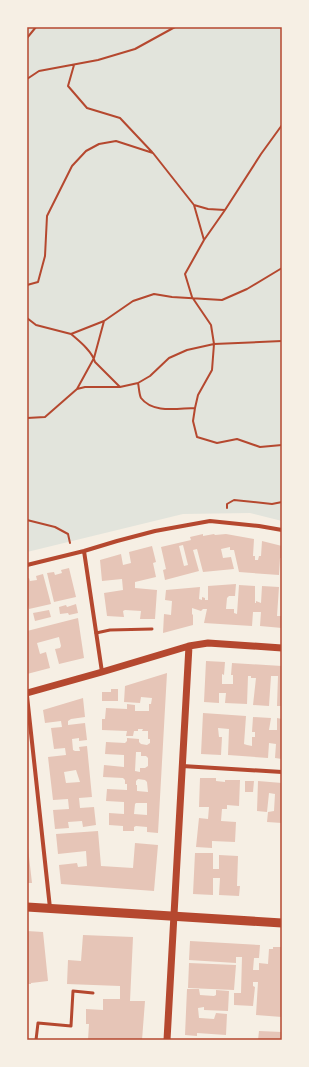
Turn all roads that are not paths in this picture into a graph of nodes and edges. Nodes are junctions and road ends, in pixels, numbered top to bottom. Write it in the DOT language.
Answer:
graph roads {
  1 [pos="282,530"];
  2 [pos="84,551"];
  3 [pos="27,565"];
  4 [pos="152,629"];
  5 [pos="96,633"];
  6 [pos="189,646"];
  7 [pos="282,648"];
  8 [pos="102,672"];
  9 [pos="27,694"];
  10 [pos="182,766"];
  11 [pos="282,772"];
  12 [pos="27,907"];
  13 [pos="50,908"];
  14 [pos="174,916"];
  15 [pos="282,923"];
  16 [pos="93,993"];
  17 [pos="36,1040"];
  18 [pos="167,1040"];
  1 -- 2 [label="street"];
  2 -- 3 [label="street"];
  2 -- 5 [label="street"];
  4 -- 5 [label="lane"];
  5 -- 8 [label="street"];
  6 -- 7 [label="street"];
  6 -- 8 [label="street"];
  6 -- 10 [label="street"];
  8 -- 9 [label="street"];
  9 -- 13 [label="street"];
  10 -- 11 [label="street"];
  10 -- 14 [label="street"];
  12 -- 13 [label="main road"];
  13 -- 14 [label="main road"];
  14 -- 15 [label="main road"];
  14 -- 18 [label="street"];
  16 -- 17 [label="lane"];
}
